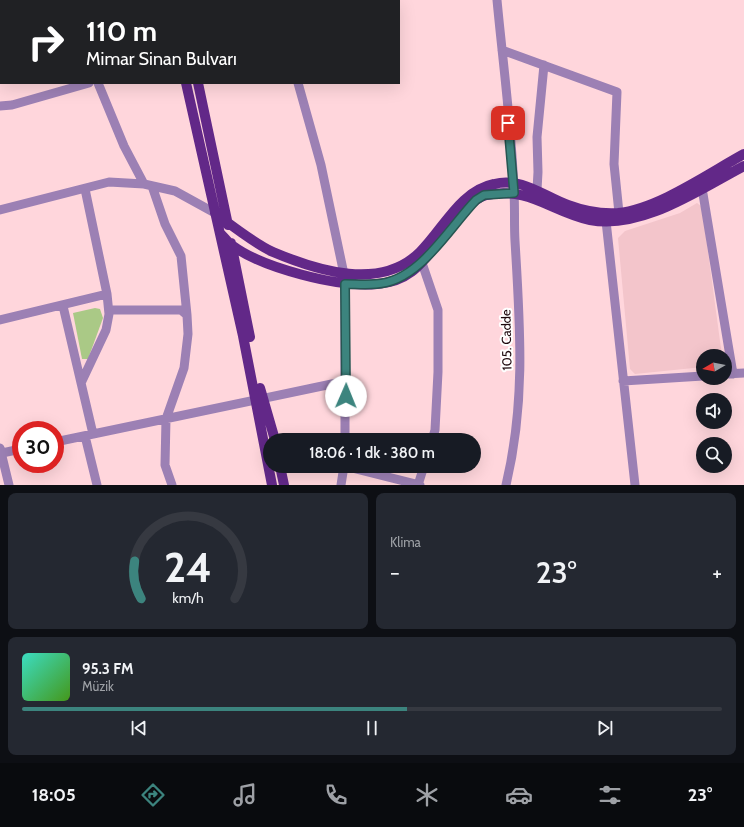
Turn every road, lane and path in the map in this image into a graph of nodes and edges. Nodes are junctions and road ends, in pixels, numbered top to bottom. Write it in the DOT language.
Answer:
graph roads {
  1 [pos="497,0"];
  2 [pos="502,50"];
  3 [pos="544,65"];
  4 [pos="86,84"];
  5 [pos="98,84"];
  6 [pos="186,84"];
  7 [pos="198,84"];
  8 [pos="298,84"];
  9 [pos="1,103"];
  10 [pos="744,154"];
  11 [pos="744,166"];
  12 [pos="513,182"];
  13 [pos="148,185"];
  14 [pos="702,188"];
  15 [pos="85,189"];
  16 [pos="537,190"];
  17 [pos="514,193"];
  18 [pos="0,210"];
  19 [pos="216,213"];
  20 [pos="619,213"];
  21 [pos="606,221"];
  22 [pos="227,223"];
  23 [pos="220,233"];
  24 [pos="232,246"];
  25 [pos="422,263"];
  26 [pos="345,279"];
  27 [pos="107,294"];
  28 [pos="63,306"];
  29 [pos="109,310"];
  30 [pos="187,315"];
  31 [pos="0,320"];
  32 [pos="725,349"];
  33 [pos="744,373"];
  34 [pos="732,374"];
  35 [pos="696,377"];
  36 [pos="346,381"];
  37 [pos="623,382"];
  38 [pos="81,383"];
  39 [pos="259,400"];
  40 [pos="166,419"];
  41 [pos="272,433"];
  42 [pos="345,433"];
  43 [pos="434,433"];
  44 [pos="89,435"];
  45 [pos="64,440"];
  46 [pos="12,449"];
  47 [pos="1,450"];
  48 [pos="281,473"];
  49 [pos="343,473"];
  50 [pos="372,473"];
  51 [pos="422,473"];
  52 [pos="9,485"];
  53 [pos="97,485"];
  54 [pos="172,485"];
  55 [pos="272,485"];
  56 [pos="284,485"];
  57 [pos="341,485"];
  58 [pos="419,485"];
  59 [pos="506,485"];
  60 [pos="635,485"];
  1 -- 2 [label="street, 105. Cadde"];
  2 -- 3 [label="street"];
  2 -- 12 [label="street, 105. Cadde"];
  3 -- 16 [label="street"];
  3 -- 20 [label="street"];
  4 -- 9 [label="street"];
  5 -- 13 [label="street"];
  6 -- 19 [label="main road"];
  7 -- 22 [label="main road"];
  8 -- 26 [label="street"];
  10 -- 20 [label="main road"];
  11 -- 14 [label="main road"];
  12 -- 16 [label="main road"];
  12 -- 17 [label="street, 105. Cadde"];
  12 -- 26 [label="main road"];
  13 -- 15 [label="street"];
  13 -- 19 [label="street"];
  13 -- 30 [label="street"];
  14 -- 21 [label="main road"];
  14 -- 32 [label="street"];
  15 -- 18 [label="street"];
  15 -- 27 [label="street"];
  16 -- 20 [label="main road"];
  17 -- 21 [label="main road"];
  17 -- 25 [label="main road"];
  17 -- 59 [label="street, 105. Cadde"];
  19 -- 22 [label="main road"];
  19 -- 23 [label="main road"];
  21 -- 37 [label="street"];
  22 -- 24 [label="main road"];
  22 -- 26 [label="main road"];
  23 -- 24 [label="main road"];
  23 -- 39 [label="main road"];
  24 -- 26 [label="main road"];
  24 -- 39 [label="main road"];
  25 -- 26 [label="main road"];
  25 -- 43 [label="street"];
  26 -- 36 [label="street"];
  27 -- 28 [label="street"];
  27 -- 29 [label="street"];
  28 -- 31 [label="street"];
  28 -- 38 [label="street"];
  29 -- 30 [label="street"];
  29 -- 38 [label="street"];
  30 -- 40 [label="street"];
  33 -- 34 [label="street"];
  35 -- 37 [label="street"];
  36 -- 39 [label="street"];
  36 -- 42 [label="street"];
  37 -- 60 [label="street"];
  38 -- 44 [label="street"];
  39 -- 40 [label="street"];
  39 -- 41 [label="main road"];
  39 -- 55 [label="main road"];
  40 -- 44 [label="street"];
  40 -- 54 [label="street"];
  44 -- 45 [label="street"];
  44 -- 53 [label="street"];
  46 -- 47 [label="street"];
  47 -- 52 [label="street"];
  48 -- 56 [label="main road"];
  49 -- 57 [label="street"];
  50 -- 58 [label="street"];
  51 -- 58 [label="street"];
}
